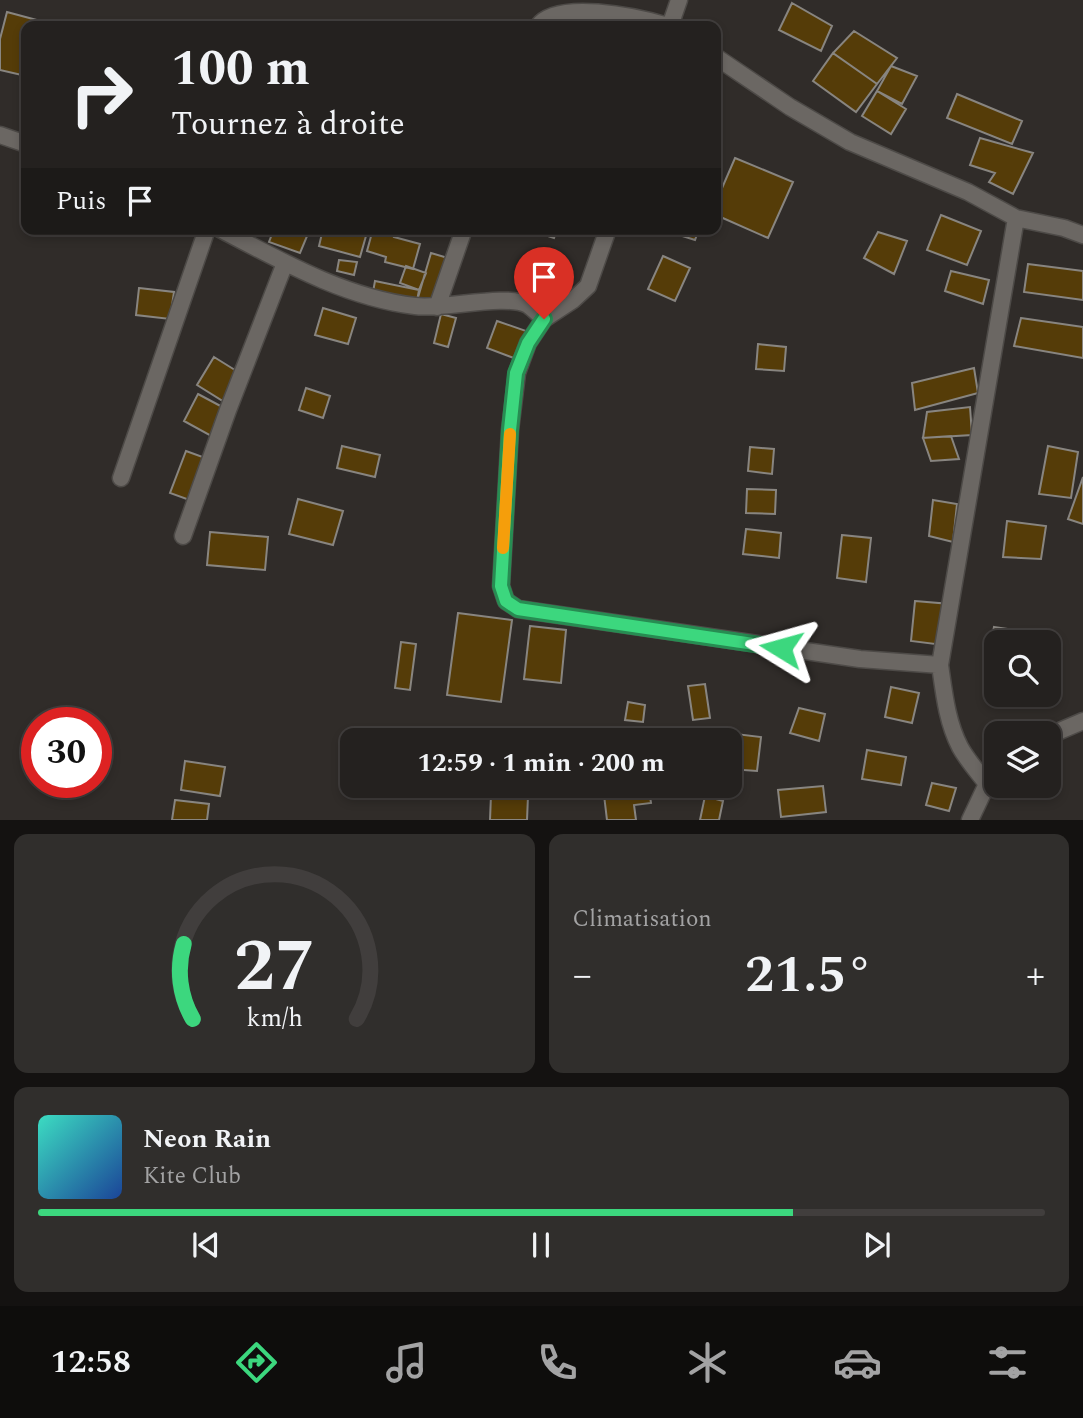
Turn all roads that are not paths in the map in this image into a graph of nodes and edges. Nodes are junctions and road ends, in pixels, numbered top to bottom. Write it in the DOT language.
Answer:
graph roads {
  1 [pos="679,0"];
  2 [pos="540,21"];
  3 [pos="652,21"];
  4 [pos="671,21"];
  5 [pos="721,60"];
  6 [pos="0,135"];
  7 [pos="21,142"];
  8 [pos="1017,218"];
  9 [pos="205,235"];
  10 [pos="231,235"];
  11 [pos="462,235"];
  12 [pos="606,235"];
  13 [pos="1083,235"];
  14 [pos="285,263"];
  15 [pos="437,307"];
  16 [pos="544,319"];
  17 [pos="121,478"];
  18 [pos="183,536"];
  19 [pos="940,665"];
  20 [pos="1083,721"];
  21 [pos="1061,730"];
  22 [pos="984,773"];
  23 [pos="984,793"];
  24 [pos="970,820"];
  1 -- 4 [label="street"];
  2 -- 3 [label="street"];
  5 -- 8 [label="street"];
  6 -- 7 [label="street"];
  8 -- 13 [label="street"];
  8 -- 19 [label="street"];
  9 -- 17 [label="street"];
  10 -- 14 [label="street"];
  11 -- 15 [label="street"];
  12 -- 16 [label="street"];
  14 -- 15 [label="street"];
  14 -- 18 [label="street"];
  15 -- 16 [label="street"];
  16 -- 19 [label="street"];
  19 -- 22 [label="street"];
  20 -- 21 [label="street"];
  23 -- 24 [label="street"];
}
